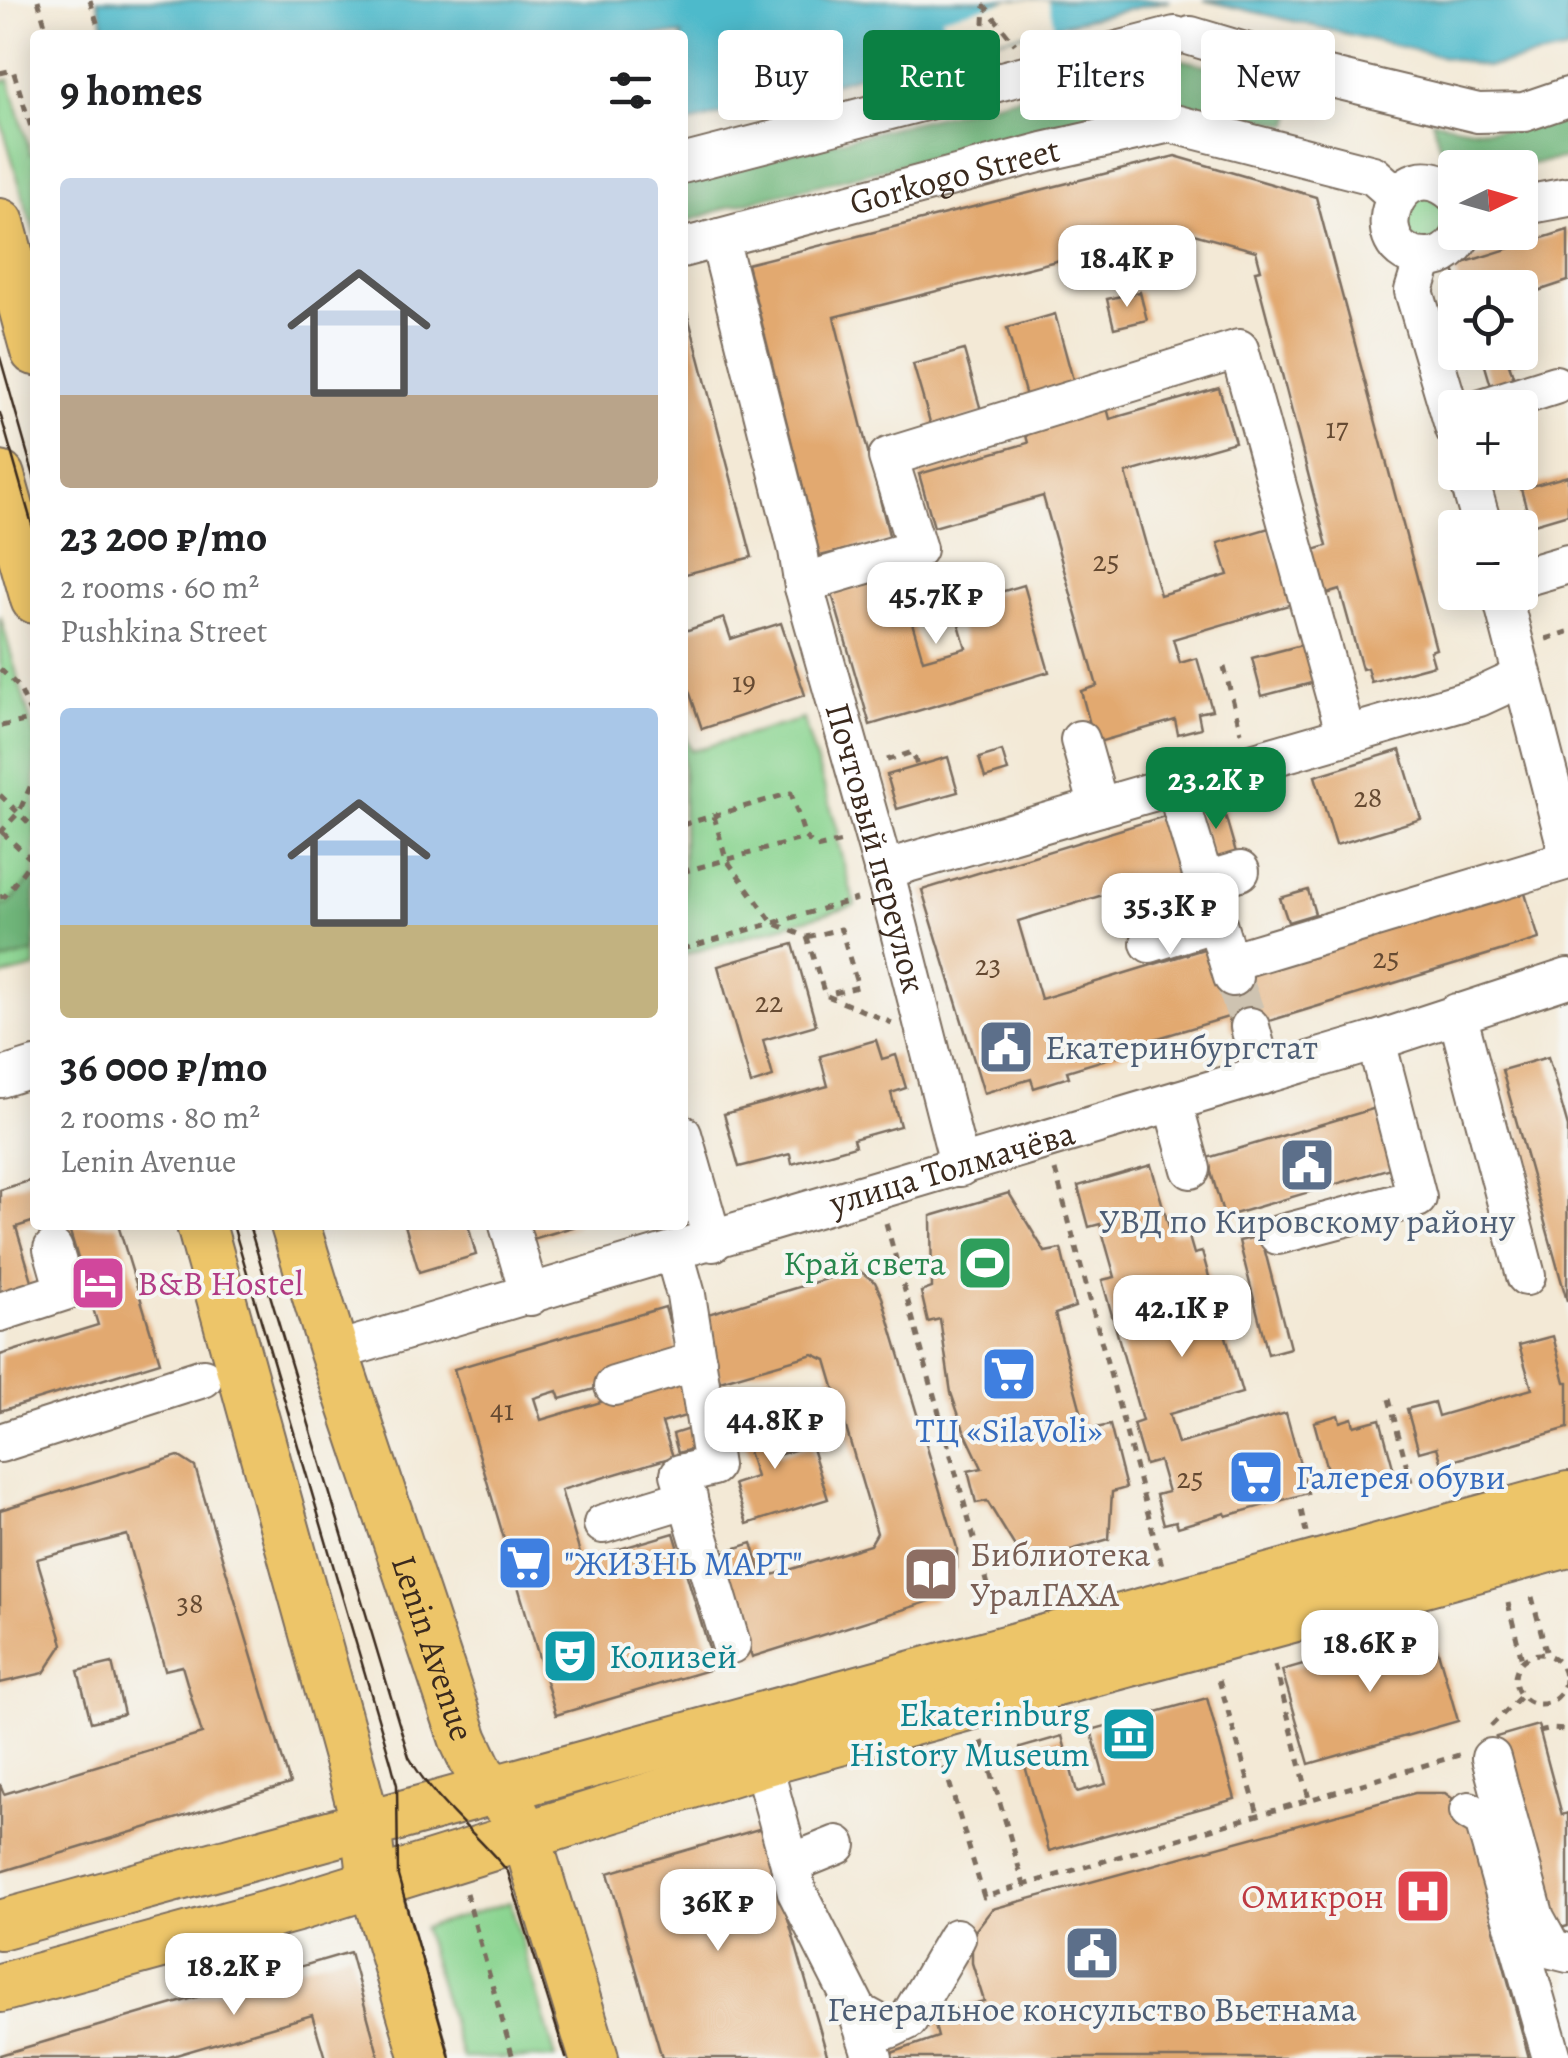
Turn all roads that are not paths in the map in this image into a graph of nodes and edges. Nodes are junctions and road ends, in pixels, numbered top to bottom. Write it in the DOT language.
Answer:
graph roads {
  1 [pos="1568,97"];
  2 [pos="688,162"];
  3 [pos="1438,183"];
  4 [pos="1397,196"];
  5 [pos="1568,197"];
  6 [pos="1538,203"];
  7 [pos="0,223"];
  8 [pos="729,236"];
  9 [pos="688,246"];
  10 [pos="1449,250"];
  11 [pos="1424,259"];
  12 [pos="30,333"];
  13 [pos="1555,385"];
  14 [pos="1451,390"];
  15 [pos="1538,391"];
  16 [pos="0,476"];
  17 [pos="1568,564"];
  18 [pos="1538,573"];
  19 [pos="30,581"];
  20 [pos="804,587"];
  21 [pos="1504,610"];
  22 [pos="1520,678"];
  23 [pos="1346,736"];
  24 [pos="1080,740"];
  25 [pos="1175,785"];
  26 [pos="1099,807"];
  27 [pos="1568,852"];
  28 [pos="1568,860"];
  29 [pos="871,884"];
  30 [pos="1216,922"];
  31 [pos="1150,943"];
  32 [pos="1568,978"];
  33 [pos="1457,1013"];
  34 [pos="1250,1027"];
  35 [pos="1376,1041"];
  36 [pos="30,1069"];
  37 [pos="1264,1075"];
  38 [pos="0,1078"];
  39 [pos="1172,1103"];
  40 [pos="688,1155"];
  41 [pos="960,1167"];
  42 [pos="1191,1169"];
  43 [pos="201,1230"];
  44 [pos="297,1230"];
  45 [pos="510,1230"];
  46 [pos="1278,1235"];
  47 [pos="713,1242"];
  48 [pos="53,1249"];
  49 [pos="674,1253"];
  50 [pos="1526,1276"];
  51 [pos="530,1296"];
  52 [pos="0,1312"];
  53 [pos="334,1352"];
  54 [pos="696,1361"];
  55 [pos="203,1378"];
  56 [pos="614,1386"];
  57 [pos="0,1442"];
  58 [pos="1568,1496"];
  59 [pos="688,1498"];
  60 [pos="603,1524"];
  61 [pos="1568,1543"];
  62 [pos="732,1644"];
  63 [pos="1491,1746"];
  64 [pos="762,1762"];
  65 [pos="495,1789"];
  66 [pos="1469,1811"];
  67 [pos="366,1824"];
  68 [pos="526,1836"];
  69 [pos="837,1844"];
  70 [pos="790,1864"];
  71 [pos="372,1884"];
  72 [pos="0,1925"];
  73 [pos="956,1938"];
  74 [pos="1568,1953"];
  75 [pos="0,1988"];
  76 [pos="858,2012"];
  77 [pos="425,2058"];
  78 [pos="594,2058"];
  79 [pos="873,2058"];
  80 [pos="1552,2058"];
  1 -- 2 [label="street"];
  3 -- 4 [label="street"];
  4 -- 8 [label="street, Gorkogo Street"];
  4 -- 11 [label="street"];
  5 -- 6 [label="street"];
  7 -- 12 [label="main road"];
  8 -- 9 [label="street, Gorkogo Street"];
  8 -- 20 [label="street, Почтовый переулок"];
  10 -- 11 [label="street"];
  11 -- 14 [label="street"];
  13 -- 15 [label="street"];
  16 -- 19 [label="main road"];
  17 -- 18 [label="street"];
  20 -- 23 [label="street"];
  20 -- 29 [label="street, Почтовый переулок"];
  21 -- 22 [label="street"];
  22 -- 23 [label="street"];
  22 -- 27 [label="street"];
  23 -- 25 [label="street"];
  24 -- 26 [label="street"];
  25 -- 26 [label="street"];
  25 -- 30 [label="street"];
  26 -- 29 [label="street"];
  28 -- 30 [label="street"];
  29 -- 41 [label="street, Почтовый переулок"];
  30 -- 31 [label="street"];
  32 -- 33 [label="street, улица Толмачёва"];
  33 -- 35 [label="street, улица Толмачёва"];
  33 -- 50 [label="street"];
  34 -- 37 [label="street"];
  35 -- 37 [label="street, улица Толмачёва"];
  35 -- 46 [label="street"];
  36 -- 38 [label="street"];
  37 -- 39 [label="street, улица Толмачёва"];
  39 -- 41 [label="street, улица Толмачёва"];
  39 -- 42 [label="street"];
  40 -- 47 [label="street"];
  41 -- 47 [label="street, улица Толмачёва"];
  43 -- 67 [label="main road"];
  44 -- 53 [label="main road, Lenin Avenue"];
  45 -- 51 [label="street"];
  47 -- 49 [label="street, улица Толмачёва"];
  48 -- 52 [label="street"];
  49 -- 51 [label="street, улица Толмачёва"];
  49 -- 54 [label="street"];
  51 -- 53 [label="street, улица Толмачёва"];
  53 -- 65 [label="main road, Lenin Avenue"];
  54 -- 56 [label="street"];
  54 -- 59 [label="street"];
  55 -- 57 [label="street"];
  58 -- 65 [label="main road"];
  59 -- 60 [label="street"];
  59 -- 62 [label="street"];
  61 -- 64 [label="main road"];
  63 -- 74 [label="street"];
  64 -- 68 [label="main road"];
  64 -- 70 [label="street"];
  65 -- 67 [label="main road"];
  65 -- 68 [label="main road, Lenin Avenue"];
  66 -- 80 [label="street"];
  67 -- 71 [label="main road"];
  67 -- 72 [label="main road"];
  68 -- 71 [label="main road"];
  68 -- 78 [label="main road, Lenin Avenue"];
  69 -- 70 [label="street"];
  70 -- 76 [label="street"];
  71 -- 75 [label="main road"];
  71 -- 77 [label="main road"];
  73 -- 76 [label="street"];
  76 -- 79 [label="street"];
}
